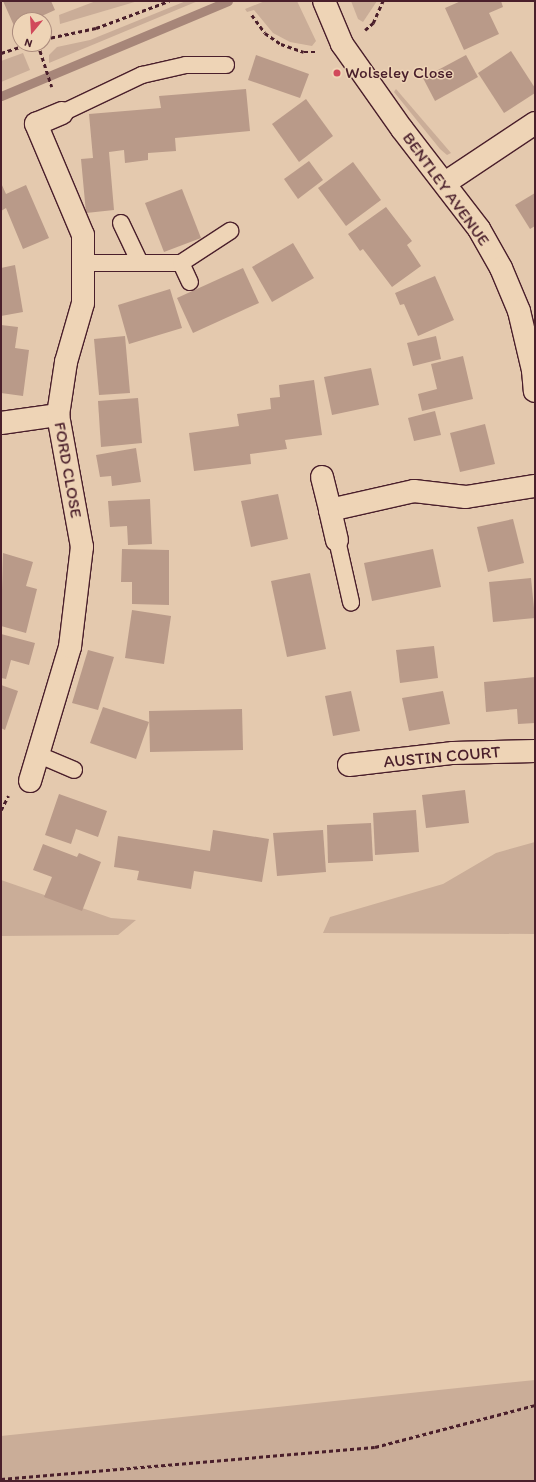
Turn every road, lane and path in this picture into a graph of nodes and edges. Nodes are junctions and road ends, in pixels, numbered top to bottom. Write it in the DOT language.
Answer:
graph roads {
  1 [pos="169,1"];
  2 [pos="324,1"];
  3 [pos="383,1"];
  4 [pos="252,15"];
  5 [pos="52,37"];
  6 [pos="342,44"];
  7 [pos="12,49"];
  8 [pos="40,52"];
  9 [pos="1,53"];
  10 [pos="226,64"];
  11 [pos="53,90"];
  12 [pos="62,112"];
  13 [pos="535,123"];
  14 [pos="445,183"];
  15 [pos="121,224"];
  16 [pos="230,231"];
  17 [pos="83,263"];
  18 [pos="140,263"];
  19 [pos="181,263"];
  20 [pos="190,282"];
  21 [pos="534,377"];
  22 [pos="58,415"];
  23 [pos="1,423"];
  24 [pos="322,477"];
  25 [pos="535,486"];
  26 [pos="330,510"];
  27 [pos="337,540"];
  28 [pos="351,602"];
  29 [pos="535,751"];
  30 [pos="39,755"];
  31 [pos="349,765"];
  32 [pos="74,770"];
  33 [pos="30,781"];
  34 [pos="535,1405"];
  35 [pos="1,1479"];
  1 -- 5 [label="path"];
  2 -- 6 [label="street, BENTLEY AVENUE"];
  3 -- 6 [label="path"];
  4 -- 6 [label="path"];
  6 -- 14 [label="street, BENTLEY AVENUE"];
  7 -- 9 [label="path"];
  8 -- 11 [label="path"];
  10 -- 12 [label="lane"];
  12 -- 17 [label="street, FORD CLOSE"];
  13 -- 14 [label="street"];
  14 -- 21 [label="street, BENTLEY AVENUE"];
  15 -- 18 [label="lane"];
  16 -- 19 [label="lane"];
  17 -- 18 [label="lane"];
  17 -- 22 [label="street, FORD CLOSE"];
  18 -- 19 [label="lane"];
  19 -- 20 [label="lane"];
  22 -- 23 [label="street"];
  22 -- 30 [label="street, FORD CLOSE"];
  24 -- 26 [label="street"];
  25 -- 26 [label="street"];
  26 -- 27 [label="street"];
  27 -- 28 [label="lane"];
  29 -- 31 [label="street, AUSTIN COURT"];
  30 -- 32 [label="lane"];
  30 -- 33 [label="street, FORD CLOSE"];
  34 -- 35 [label="path"];
}
